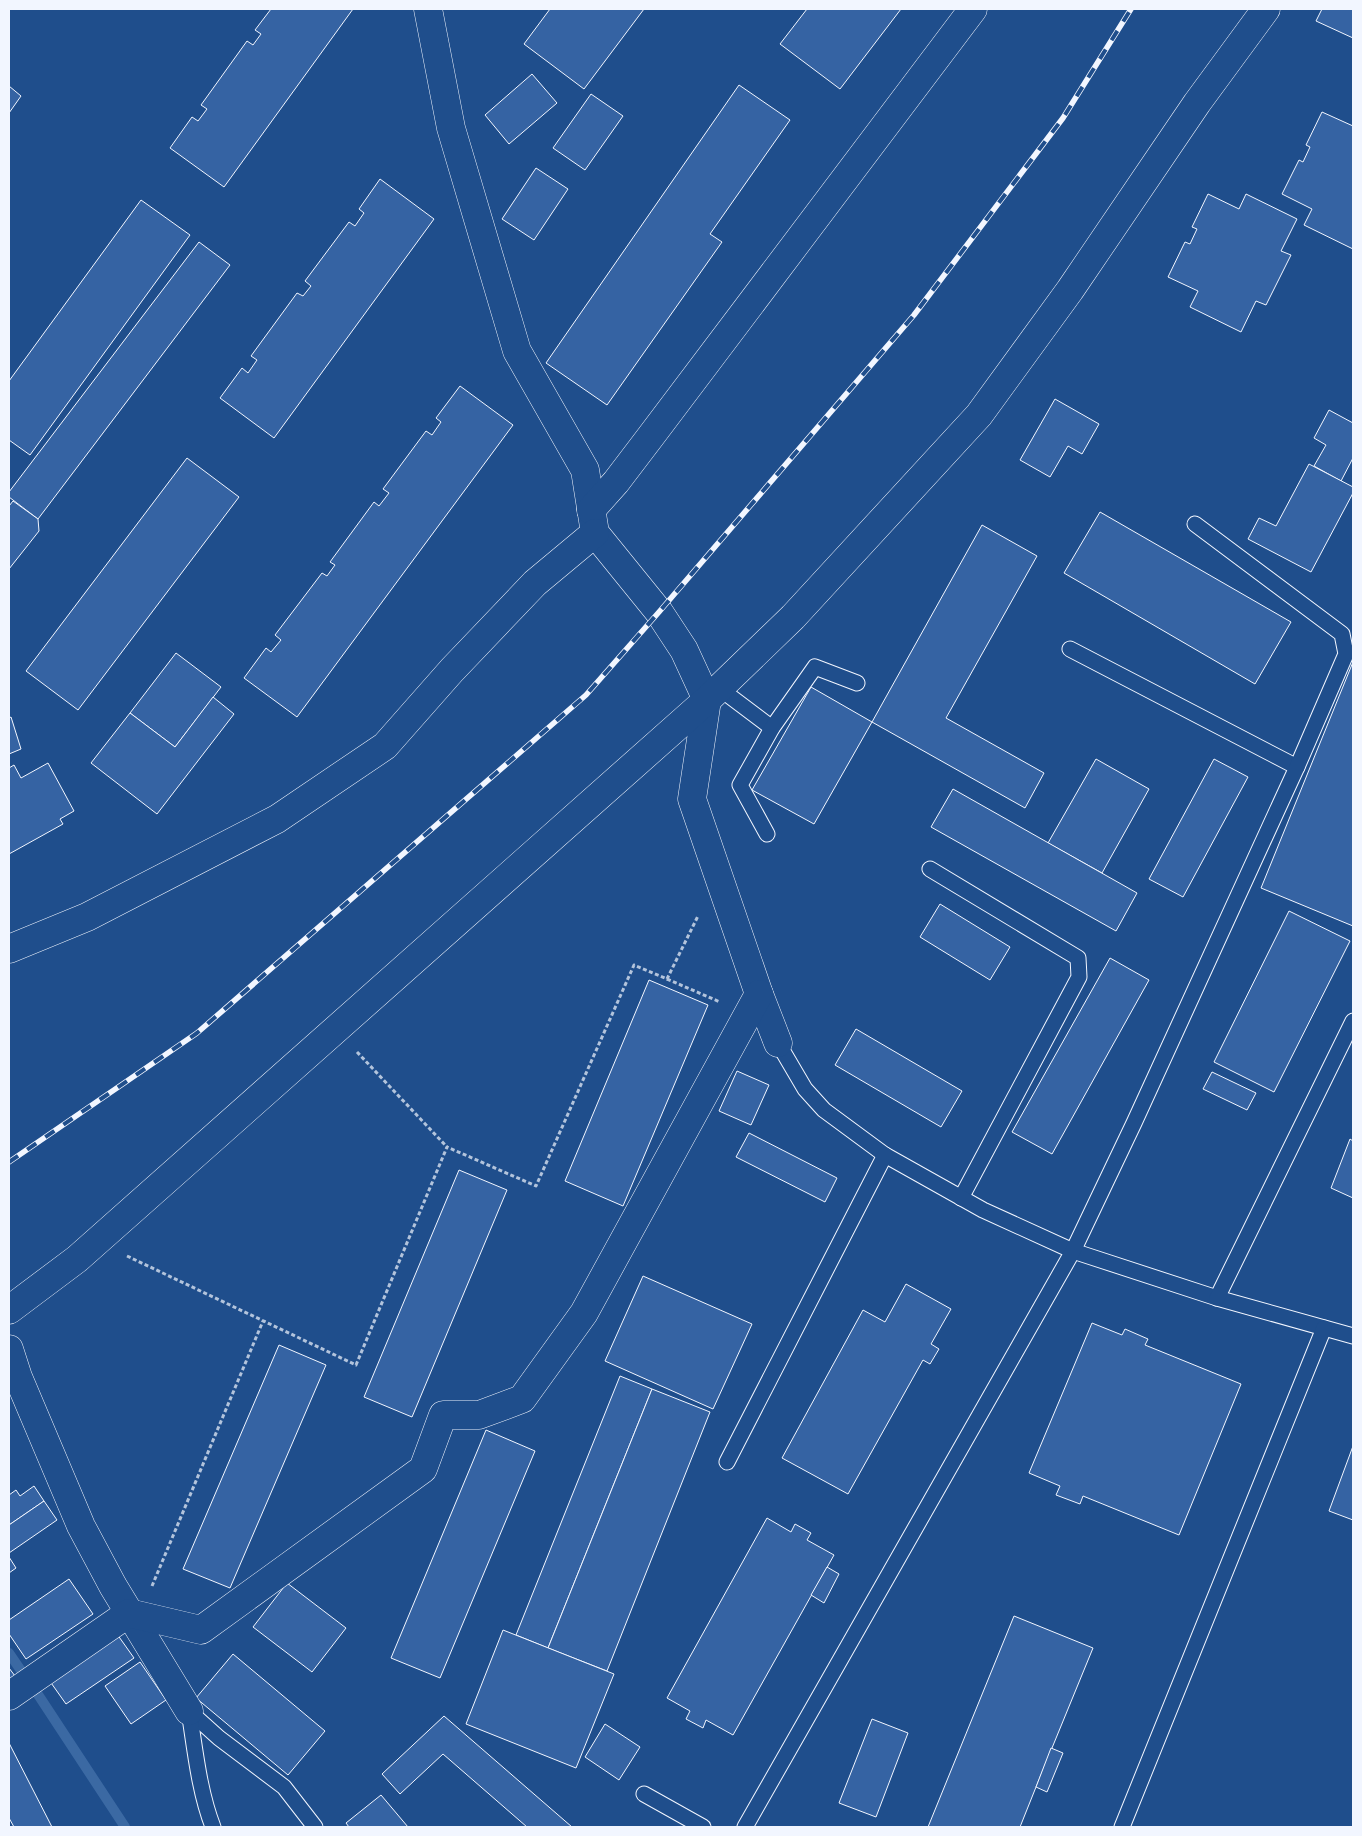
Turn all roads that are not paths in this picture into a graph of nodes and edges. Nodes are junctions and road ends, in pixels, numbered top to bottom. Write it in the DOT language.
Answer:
graph roads {
  1 [pos="428,9"];
  2 [pos="973,9"];
  3 [pos="1266,9"];
  4 [pos="593,521"];
  5 [pos="1195,524"];
  6 [pos="1070,649"];
  7 [pos="857,683"];
  8 [pos="713,694"];
  9 [pos="772,728"];
  10 [pos="1297,767"];
  11 [pos="767,834"];
  12 [pos="930,869"];
  13 [pos="9,949"];
  14 [pos="753,1004"];
  15 [pos="1353,1020"];
  16 [pos="778,1043"];
  17 [pos="884,1155"];
  18 [pos="961,1198"];
  19 [pos="1073,1251"];
  20 [pos="1217,1298"];
  21 [pos="9,1310"];
  22 [pos="1324,1328"];
  23 [pos="1353,1336"];
  24 [pos="9,1349"];
  25 [pos="727,1462"];
  26 [pos="134,1615"];
  27 [pos="9,1696"];
  28 [pos="189,1711"];
  29 [pos="644,1794"];
  30 [pos="213,1827"];
  31 [pos="315,1827"];
  32 [pos="702,1827"];
  33 [pos="745,1827"];
  34 [pos="1122,1827"];
  1 -- 4 [label="street"];
  2 -- 4 [label="street"];
  3 -- 8 [label="street"];
  4 -- 8 [label="street"];
  4 -- 13 [label="street"];
  5 -- 10 [label="lane"];
  6 -- 10 [label="lane"];
  7 -- 9 [label="lane"];
  8 -- 9 [label="lane"];
  8 -- 14 [label="street"];
  8 -- 21 [label="street"];
  9 -- 11 [label="lane"];
  10 -- 19 [label="lane"];
  12 -- 18 [label="lane"];
  14 -- 16 [label="street"];
  14 -- 26 [label="street"];
  15 -- 20 [label="lane"];
  16 -- 17 [label="lane"];
  17 -- 18 [label="lane"];
  17 -- 25 [label="lane"];
  18 -- 19 [label="lane"];
  19 -- 20 [label="lane"];
  19 -- 33 [label="lane"];
  20 -- 22 [label="lane"];
  22 -- 23 [label="lane"];
  22 -- 34 [label="lane"];
  24 -- 26 [label="street"];
  26 -- 27 [label="street"];
  26 -- 28 [label="street"];
  28 -- 30 [label="lane"];
  28 -- 31 [label="lane"];
  29 -- 32 [label="lane"];
}
